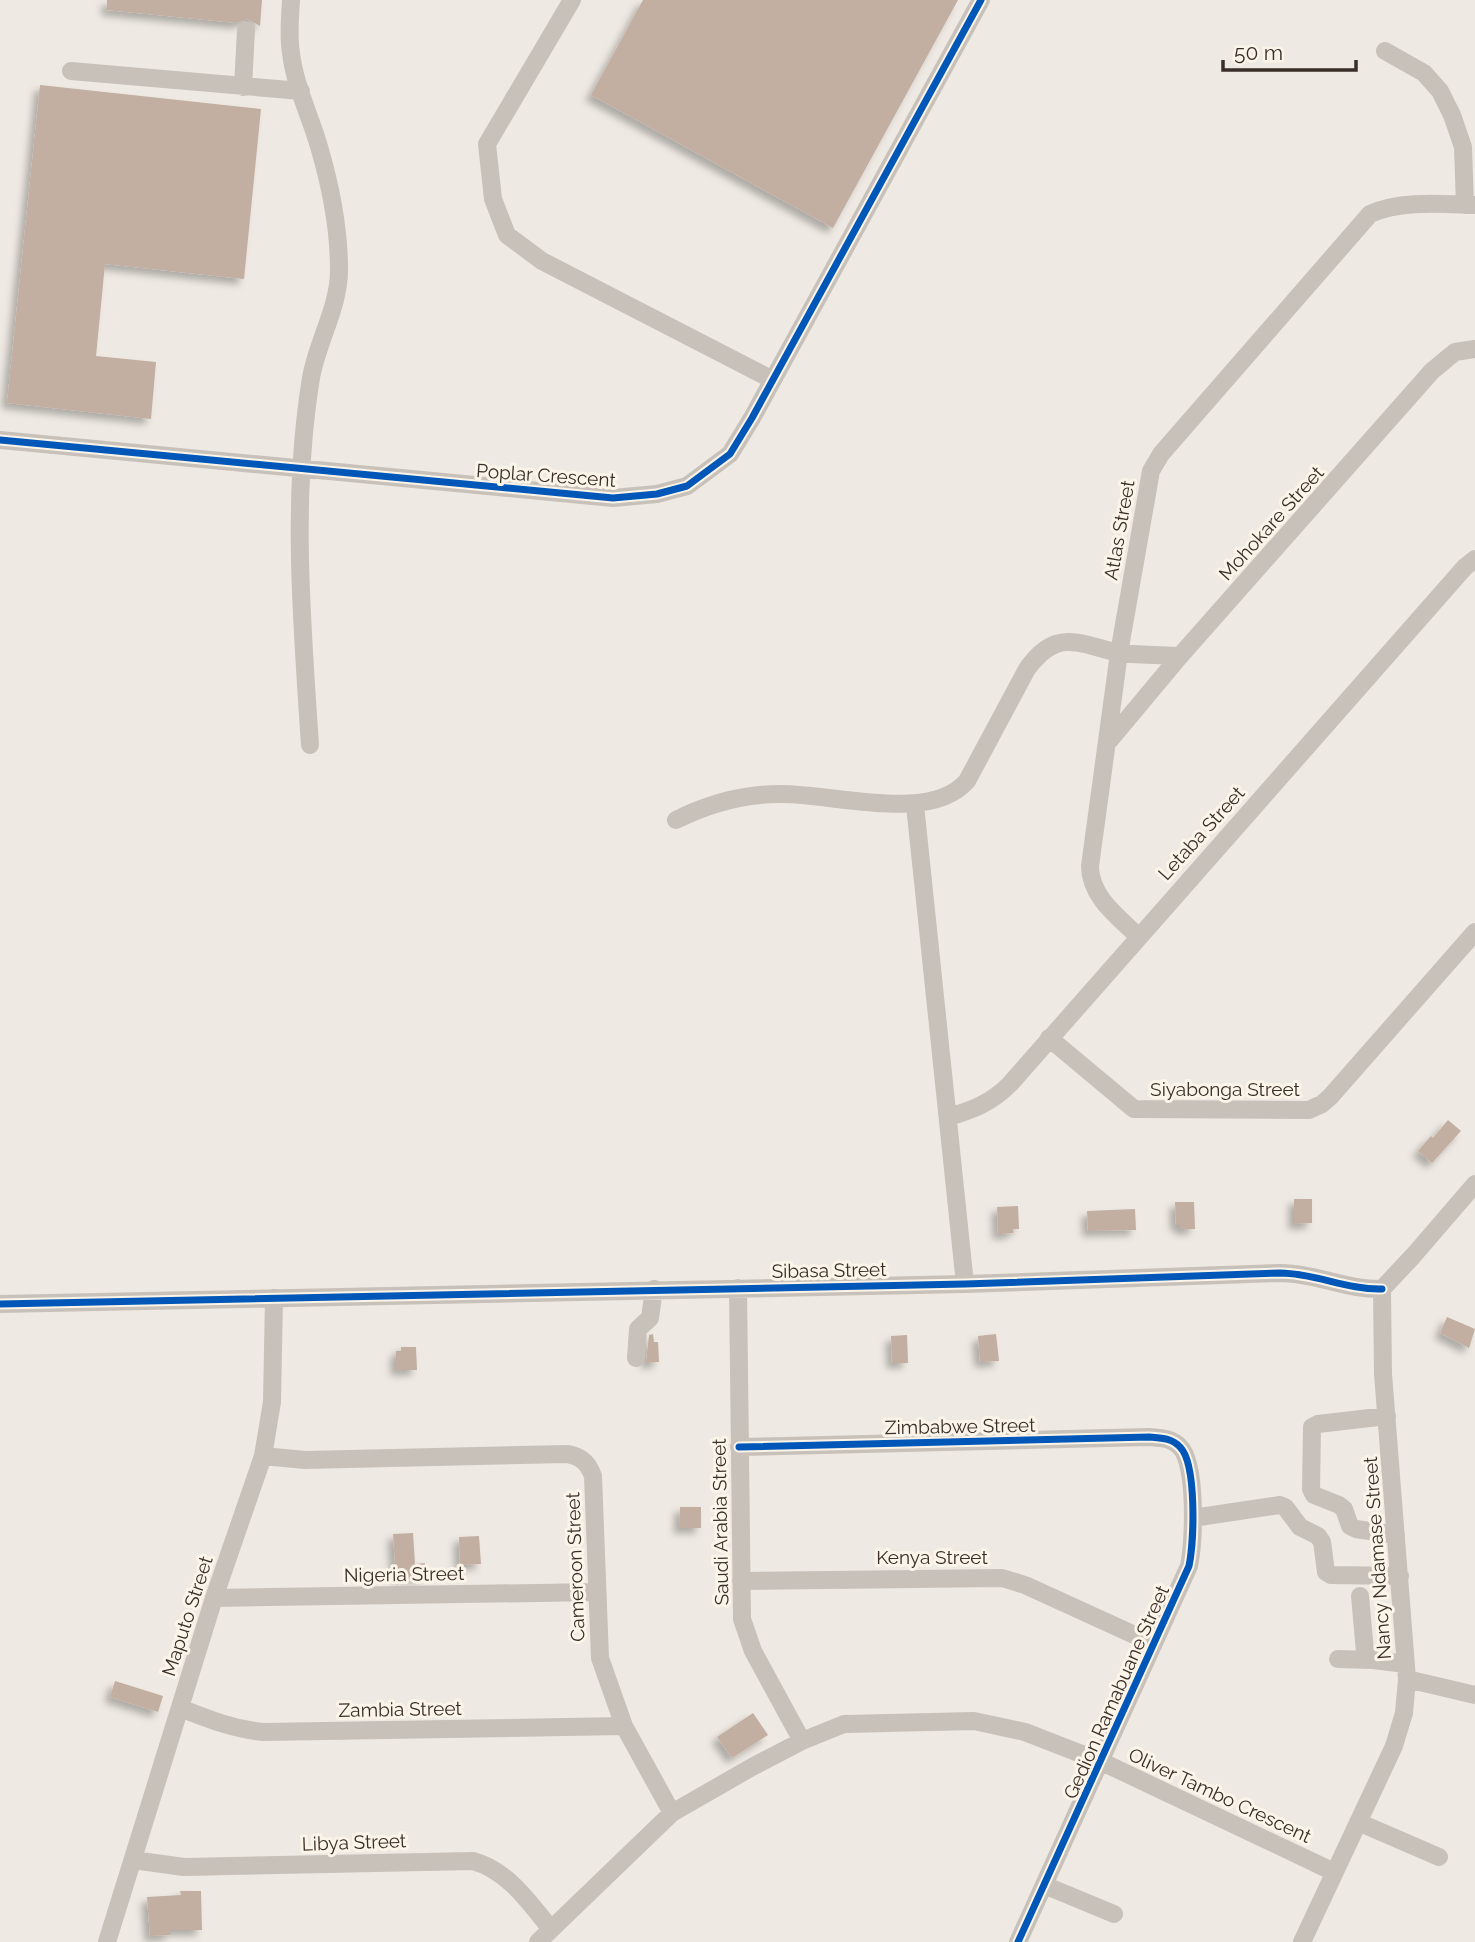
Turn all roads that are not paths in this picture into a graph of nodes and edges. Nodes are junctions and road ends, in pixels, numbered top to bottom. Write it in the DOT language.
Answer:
graph roads {
  1 [pos="291,0"];
  2 [pos="572,0"];
  3 [pos="981,0"];
  4 [pos="246,30"];
  5 [pos="1385,51"];
  6 [pos="71,71"];
  7 [pos="243,87"];
  8 [pos="300,92"];
  9 [pos="1470,205"];
  10 [pos="1475,349"];
  11 [pos="773,380"];
  12 [pos="0,440"];
  13 [pos="302,470"];
  14 [pos="1475,559"];
  15 [pos="1119,653"];
  16 [pos="1180,656"];
  17 [pos="1109,741"];
  18 [pos="310,745"];
  19 [pos="915,805"];
  20 [pos="676,820"];
  21 [pos="1475,932"];
  22 [pos="1138,936"];
  23 [pos="1049,1038"];
  24 [pos="948,1117"];
  25 [pos="1475,1184"];
  26 [pos="965,1283"];
  27 [pos="738,1288"];
  28 [pos="1382,1289"];
  29 [pos="654,1290"];
  30 [pos="274,1298"];
  31 [pos="0,1304"];
  32 [pos="636,1358"];
  33 [pos="1387,1416"];
  34 [pos="1179,1446"];
  35 [pos="739,1447"];
  36 [pos="263,1456"];
  37 [pos="1193,1518"];
  38 [pos="1396,1535"];
  39 [pos="1400,1576"];
  40 [pos="741,1581"];
  41 [pos="596,1592"];
  42 [pos="1360,1596"];
  43 [pos="214,1598"];
  44 [pos="1152,1643"];
  45 [pos="1338,1659"];
  46 [pos="1373,1660"];
  47 [pos="1407,1671"];
  48 [pos="1475,1695"];
  49 [pos="180,1708"];
  50 [pos="624,1726"];
  51 [pos="802,1741"];
  52 [pos="1102,1762"];
  53 [pos="672,1814"];
  54 [pos="1358,1822"];
  55 [pos="1439,1857"];
  56 [pos="134,1860"];
  57 [pos="1334,1872"];
  58 [pos="1044,1885"];
  59 [pos="1114,1914"];
  60 [pos="550,1928"];
  61 [pos="107,1942"];
  62 [pos="538,1942"];
  63 [pos="1018,1942"];
  64 [pos="1302,1942"];
  1 -- 8 [label="street"];
  2 -- 11 [label="street"];
  3 -- 11 [label="street, Poplar Crescent"];
  4 -- 7 [label="street"];
  5 -- 9 [label="street"];
  6 -- 7 [label="street"];
  7 -- 8 [label="street"];
  8 -- 13 [label="street"];
  9 -- 15 [label="street, Atlas Street"];
  10 -- 16 [label="street, Mohokare Street"];
  11 -- 13 [label="street, Poplar Crescent"];
  12 -- 13 [label="street, Poplar Crescent"];
  13 -- 18 [label="street"];
  14 -- 22 [label="street, Letaba Street"];
  15 -- 16 [label="street"];
  15 -- 17 [label="street, Atlas Street"];
  15 -- 19 [label="street"];
  16 -- 17 [label="street, Mohokare Street"];
  17 -- 22 [label="street, Atlas Street"];
  19 -- 20 [label="street"];
  19 -- 24 [label="street"];
  21 -- 23 [label="street, Siyabonga Street"];
  22 -- 23 [label="street, Letaba Street"];
  23 -- 24 [label="street, Letaba Street"];
  24 -- 26 [label="street"];
  25 -- 28 [label="street"];
  26 -- 27 [label="street, Sibasa Street"];
  26 -- 28 [label="street, Sibasa Street"];
  27 -- 29 [label="street, Sibasa Street"];
  27 -- 35 [label="street, Saudi Arabia Street"];
  28 -- 33 [label="street, Nancy Ndamase Street"];
  29 -- 30 [label="street, Sibasa Street"];
  29 -- 32 [label="street"];
  30 -- 31 [label="street, Sibasa Street"];
  30 -- 36 [label="street, Maputo Street"];
  33 -- 38 [label="street, Nancy Ndamase Street"];
  33 -- 38 [label="street"];
  34 -- 35 [label="street, Zimbabwe Street"];
  34 -- 37 [label="street, Gedion Ramabuane Street"];
  35 -- 40 [label="street, Saudi Arabia Street"];
  36 -- 41 [label="street, Cameroon Street"];
  36 -- 43 [label="street, Maputo Street"];
  37 -- 39 [label="street"];
  37 -- 44 [label="street, Gedion Ramabuane Street"];
  38 -- 39 [label="street, Nancy Ndamase Street"];
  39 -- 47 [label="street, Nancy Ndamase Street"];
  40 -- 44 [label="street, Kenya Street"];
  40 -- 51 [label="street, Saudi Arabia Street"];
  41 -- 43 [label="street, Nigeria Street"];
  41 -- 50 [label="street, Cameroon Street"];
  42 -- 46 [label="street"];
  43 -- 49 [label="street, Maputo Street"];
  44 -- 52 [label="street, Gedion Ramabuane Street"];
  45 -- 46 [label="street"];
  46 -- 47 [label="street"];
  47 -- 48 [label="street"];
  47 -- 54 [label="street, Nancy Ndamase Street"];
  49 -- 50 [label="street, Zambia Street"];
  49 -- 56 [label="street, Maputo Street"];
  50 -- 53 [label="street, Cameroon Street"];
  51 -- 52 [label="street, Oliver Tambo Crescent"];
  51 -- 53 [label="street, Oliver Tambo Crescent"];
  52 -- 57 [label="street, Oliver Tambo Crescent"];
  52 -- 58 [label="street, Gedion Ramabuane Street"];
  53 -- 60 [label="street, Oliver Tambo Crescent"];
  54 -- 55 [label="street"];
  54 -- 57 [label="street, Nancy Ndamase Street"];
  56 -- 60 [label="street, Libya Street"];
  56 -- 61 [label="street, Maputo Street"];
  57 -- 64 [label="street, Nancy Ndamase Street"];
  58 -- 59 [label="street"];
  58 -- 63 [label="street, Gedion Ramabuane Street"];
  60 -- 62 [label="street, Oliver Tambo Crescent"];
}
